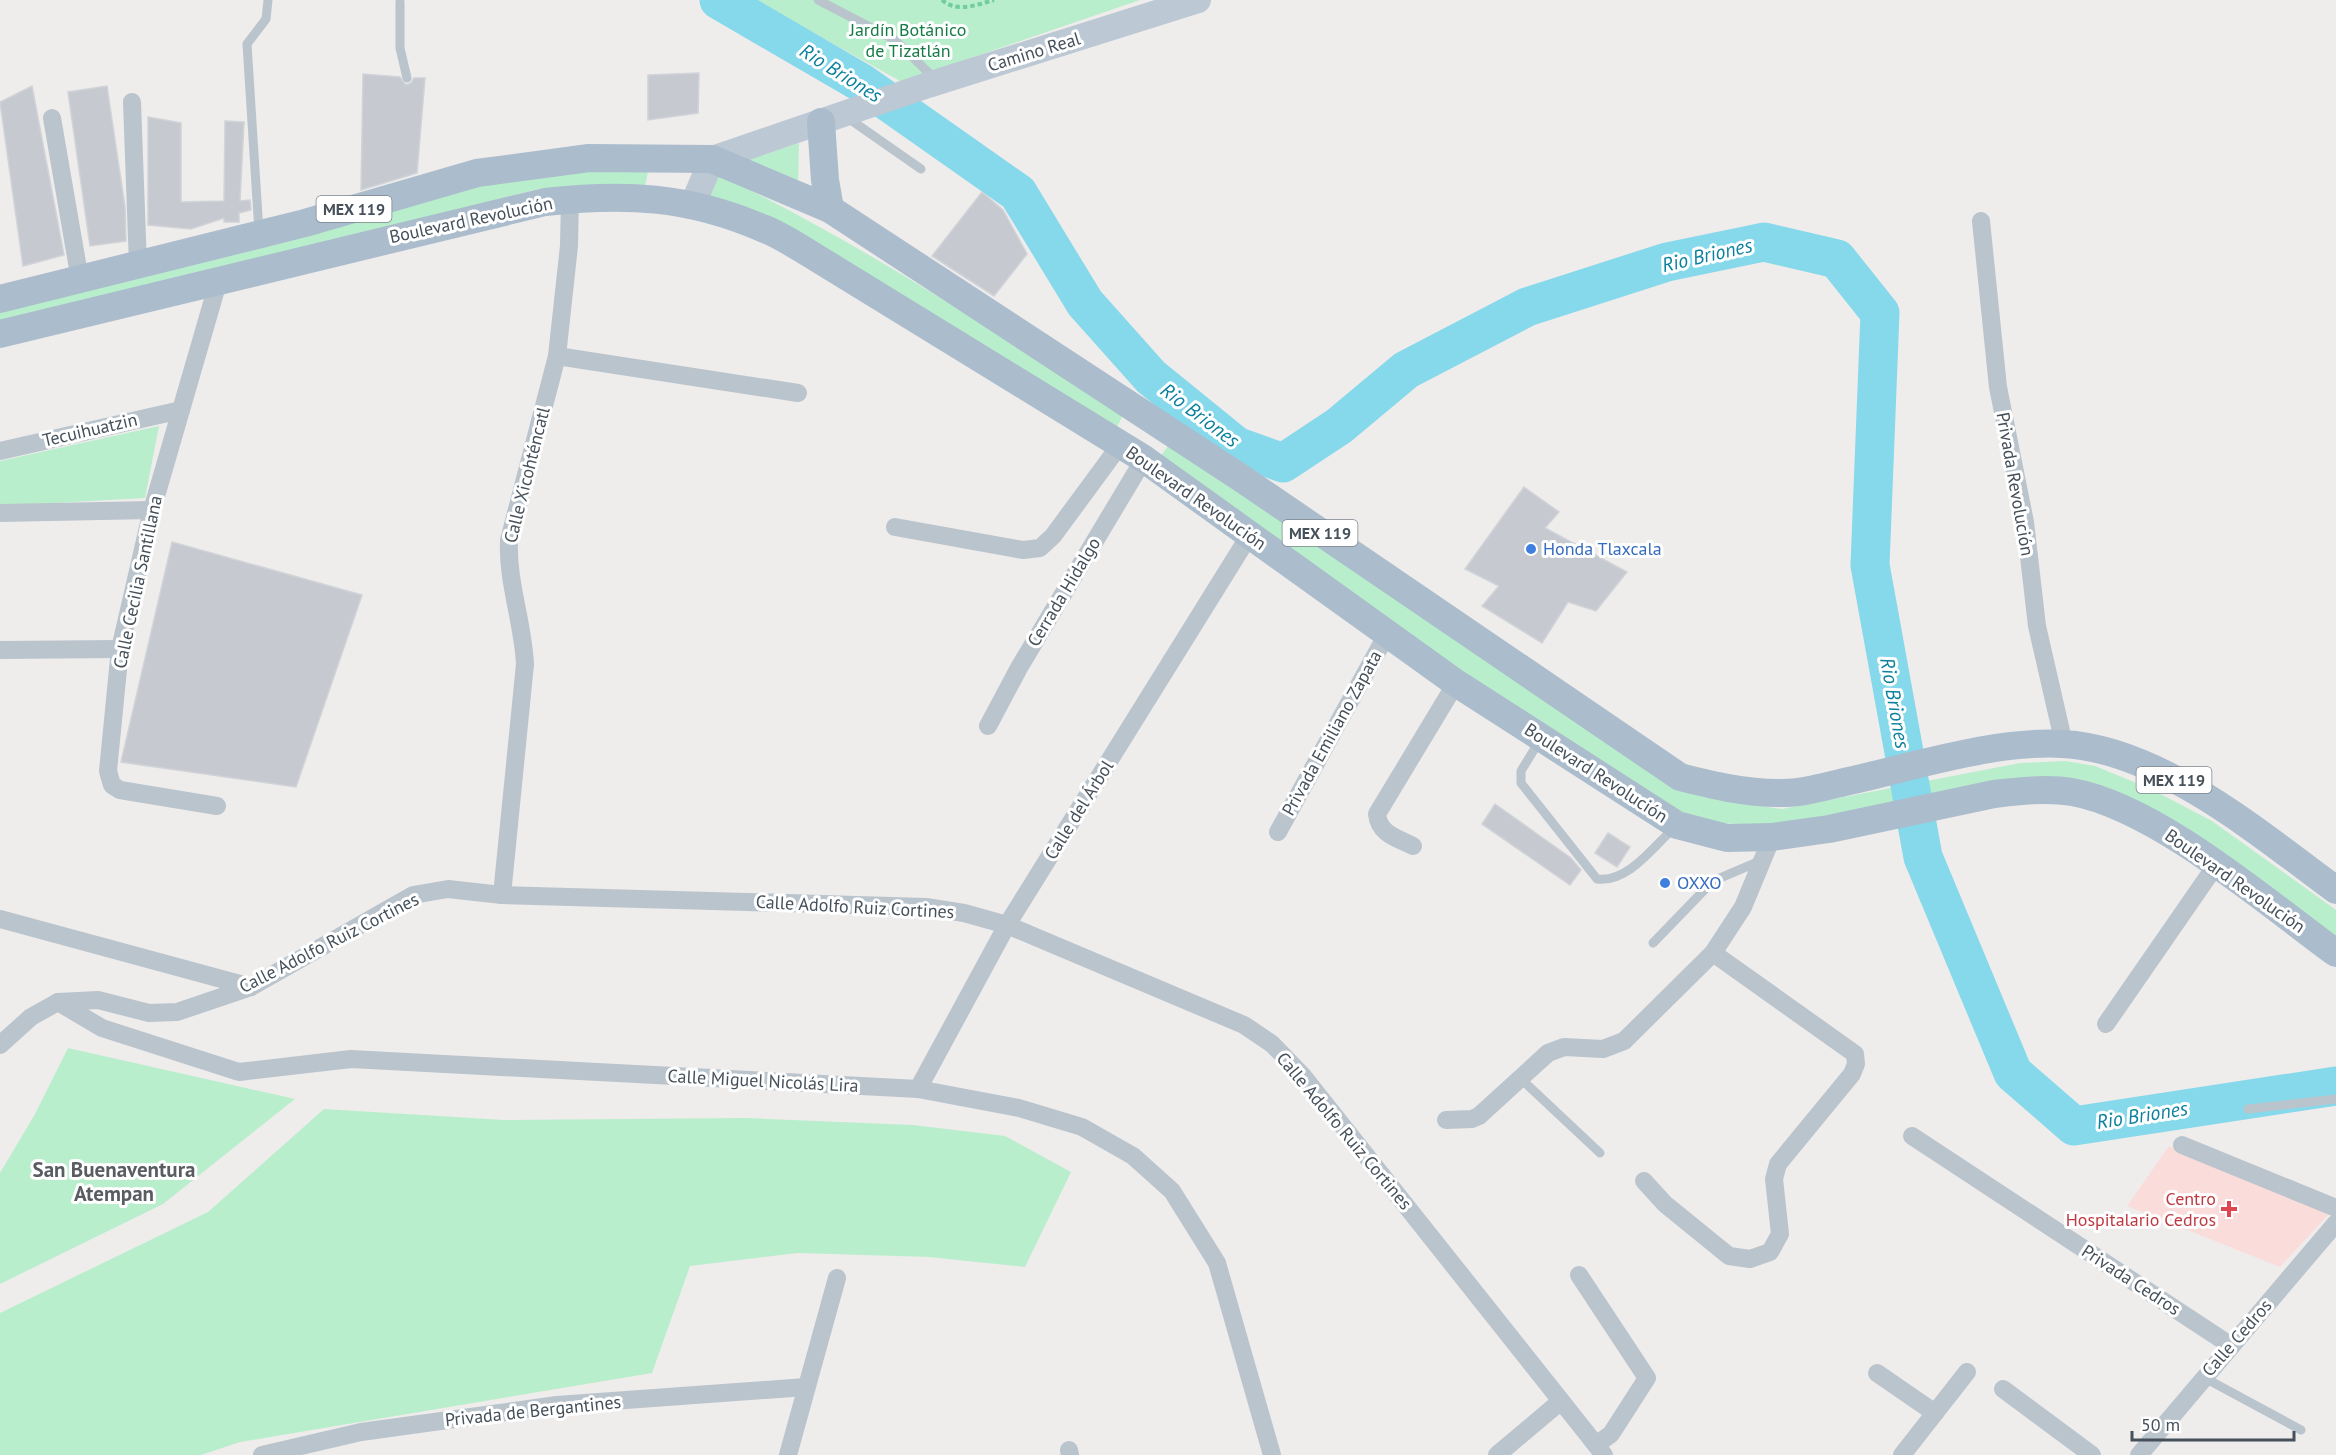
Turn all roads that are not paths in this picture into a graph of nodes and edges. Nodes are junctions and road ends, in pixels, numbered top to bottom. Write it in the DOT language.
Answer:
graph roads {
  1 [pos="268,0"];
  2 [pos="818,0"];
  3 [pos="1198,0"];
  4 [pos="400,2"];
  5 [pos="407,78"];
  6 [pos="932,84"];
  7 [pos="132,102"];
  8 [pos="841,115"];
  9 [pos="52,118"];
  10 [pos="712,159"];
  11 [pos="921,170"];
  12 [pos="570,199"];
  13 [pos="693,204"];
  14 [pos="830,209"];
  15 [pos="1981,221"];
  16 [pos="259,234"];
  17 [pos="138,265"];
  18 [pos="219,279"];
  19 [pos="80,280"];
  20 [pos="0,299"];
  21 [pos="0,334"];
  22 [pos="557,356"];
  23 [pos="798,393"];
  24 [pos="181,410"];
  25 [pos="1120,445"];
  26 [pos="0,451"];
  27 [pos="1144,459"];
  28 [pos="152,510"];
  29 [pos="0,513"];
  30 [pos="895,527"];
  31 [pos="1249,536"];
  32 [pos="1387,634"];
  33 [pos="120,649"];
  34 [pos="0,650"];
  35 [pos="1456,683"];
  36 [pos="988,726"];
  37 [pos="1541,738"];
  38 [pos="2064,744"];
  39 [pos="217,806"];
  40 [pos="1677,825"];
  41 [pos="1278,832"];
  42 [pos="1413,846"];
  43 [pos="1768,848"];
  44 [pos="2216,865"];
  45 [pos="2336,890"];
  46 [pos="502,895"];
  47 [pos="0,919"];
  48 [pos="1007,925"];
  49 [pos="1653,943"];
  50 [pos="1713,953"];
  51 [pos="2336,953"];
  52 [pos="251,987"];
  53 [pos="58,1002"];
  54 [pos="2106,1024"];
  55 [pos="0,1045"];
  56 [pos="1520,1078"];
  57 [pos="918,1089"];
  58 [pos="2336,1099"];
  59 [pos="2248,1109"];
  60 [pos="1446,1120"];
  61 [pos="1912,1136"];
  62 [pos="2182,1145"];
  63 [pos="1600,1153"];
  64 [pos="1644,1181"];
  65 [pos="2336,1208"];
  66 [pos="2336,1223"];
  67 [pos="1580,1275"];
  68 [pos="837,1278"];
  69 [pos="2230,1345"];
  70 [pos="1967,1372"];
  71 [pos="1877,1373"];
  72 [pos="2203,1377"];
  73 [pos="806,1387"];
  74 [pos="2003,1389"];
  75 [pos="1561,1401"];
  76 [pos="1935,1413"];
  77 [pos="2301,1431"];
  78 [pos="1600,1450"];
  79 [pos="262,1455"];
  80 [pos="788,1455"];
  81 [pos="1272,1455"];
  82 [pos="1497,1455"];
  83 [pos="1902,1455"];
  84 [pos="2092,1455"];
  85 [pos="2139,1455"];
  1 -- 16 [label="lane"];
  2 -- 6 [label="lane"];
  3 -- 6 [label="main road, Camino Real"];
  4 -- 5 [label="lane"];
  6 -- 8 [label="main road, Camino Real"];
  7 -- 17 [label="street"];
  8 -- 10 [label="main road, Camino Real"];
  8 -- 11 [label="lane"];
  8 -- 14 [label="main road"];
  9 -- 19 [label="street"];
  10 -- 13 [label="main road"];
  10 -- 14 [label="main road, Boulevard Revolución / MEX 119"];
  10 -- 16 [label="main road, Boulevard Revolución / MEX 119"];
  12 -- 13 [label="main road, Boulevard Revolución / MEX 119"];
  12 -- 18 [label="main road, Boulevard Revolución / MEX 119"];
  12 -- 22 [label="street, Calle Xicohténcatl"];
  13 -- 25 [label="main road, Boulevard Revolución / MEX 119"];
  14 -- 38 [label="main road, Boulevard Revolución / MEX 119"];
  15 -- 38 [label="street, Privada Revolución"];
  16 -- 17 [label="main road, Boulevard Revolución / MEX 119"];
  17 -- 19 [label="main road, Boulevard Revolución / MEX 119"];
  18 -- 21 [label="main road, Boulevard Revolución / MEX 119"];
  18 -- 24 [label="street, Calle Cecilia Santillana"];
  19 -- 20 [label="main road, Boulevard Revolución / MEX 119"];
  22 -- 23 [label="street"];
  22 -- 46 [label="street, Calle Xicohténcatl"];
  24 -- 26 [label="street, Tecuihuatzin"];
  24 -- 28 [label="street, Calle Cecilia Santillana"];
  25 -- 27 [label="main road, Boulevard Revolución / MEX 119"];
  25 -- 30 [label="street, Cerrada Hidalgo"];
  27 -- 31 [label="main road, Boulevard Revolución / MEX 119"];
  27 -- 36 [label="street, Cerrada Hidalgo"];
  28 -- 29 [label="street"];
  28 -- 33 [label="street, Calle Cecilia Santillana"];
  31 -- 32 [label="main road, Boulevard Revolución / MEX 119"];
  31 -- 48 [label="street, Calle del Árbol"];
  32 -- 35 [label="main road, Boulevard Revolución / MEX 119"];
  32 -- 41 [label="street, Privada Emiliano Zapata"];
  33 -- 34 [label="street"];
  33 -- 39 [label="street, Calle Cecilia Santillana"];
  35 -- 37 [label="main road, Boulevard Revolución / MEX 119"];
  35 -- 42 [label="street"];
  37 -- 40 [label="main road, Boulevard Revolución / MEX 119"];
  37 -- 40 [label="lane"];
  38 -- 45 [label="main road, Boulevard Revolución / MEX 119"];
  40 -- 43 [label="main road, Boulevard Revolución / MEX 119"];
  43 -- 44 [label="main road, Boulevard Revolución / MEX 119"];
  43 -- 49 [label="lane"];
  43 -- 50 [label="street"];
  44 -- 51 [label="main road, Boulevard Revolución / MEX 119"];
  44 -- 54 [label="street"];
  46 -- 48 [label="street, Calle Adolfo Ruiz Cortines"];
  46 -- 52 [label="street, Calle Adolfo Ruiz Cortines"];
  47 -- 52 [label="street"];
  48 -- 57 [label="street, Calle del Árbol"];
  48 -- 75 [label="street, Calle Adolfo Ruiz Cortines"];
  50 -- 56 [label="street"];
  50 -- 64 [label="street"];
  52 -- 53 [label="street, Calle Adolfo Ruiz Cortines"];
  53 -- 55 [label="street, Calle Adolfo Ruiz Cortines"];
  53 -- 57 [label="street, Calle Miguel Nicolás Lira"];
  56 -- 60 [label="street"];
  56 -- 63 [label="lane"];
  57 -- 81 [label="street, Calle Miguel Nicolás Lira"];
  58 -- 59 [label="lane"];
  61 -- 69 [label="street, Privada Cedros"];
  62 -- 65 [label="street"];
  66 -- 69 [label="street, Calle Cedros"];
  67 -- 78 [label="street"];
  68 -- 73 [label="street"];
  69 -- 72 [label="street, Calle Cedros"];
  70 -- 76 [label="street"];
  71 -- 76 [label="street"];
  72 -- 77 [label="lane"];
  72 -- 85 [label="street, Calle Cedros"];
  73 -- 79 [label="street, Privada de Bergantines"];
  73 -- 80 [label="street"];
  74 -- 84 [label="street"];
  75 -- 78 [label="street, Calle Adolfo Ruiz Cortines"];
  75 -- 82 [label="street"];
  76 -- 83 [label="street"];
}
